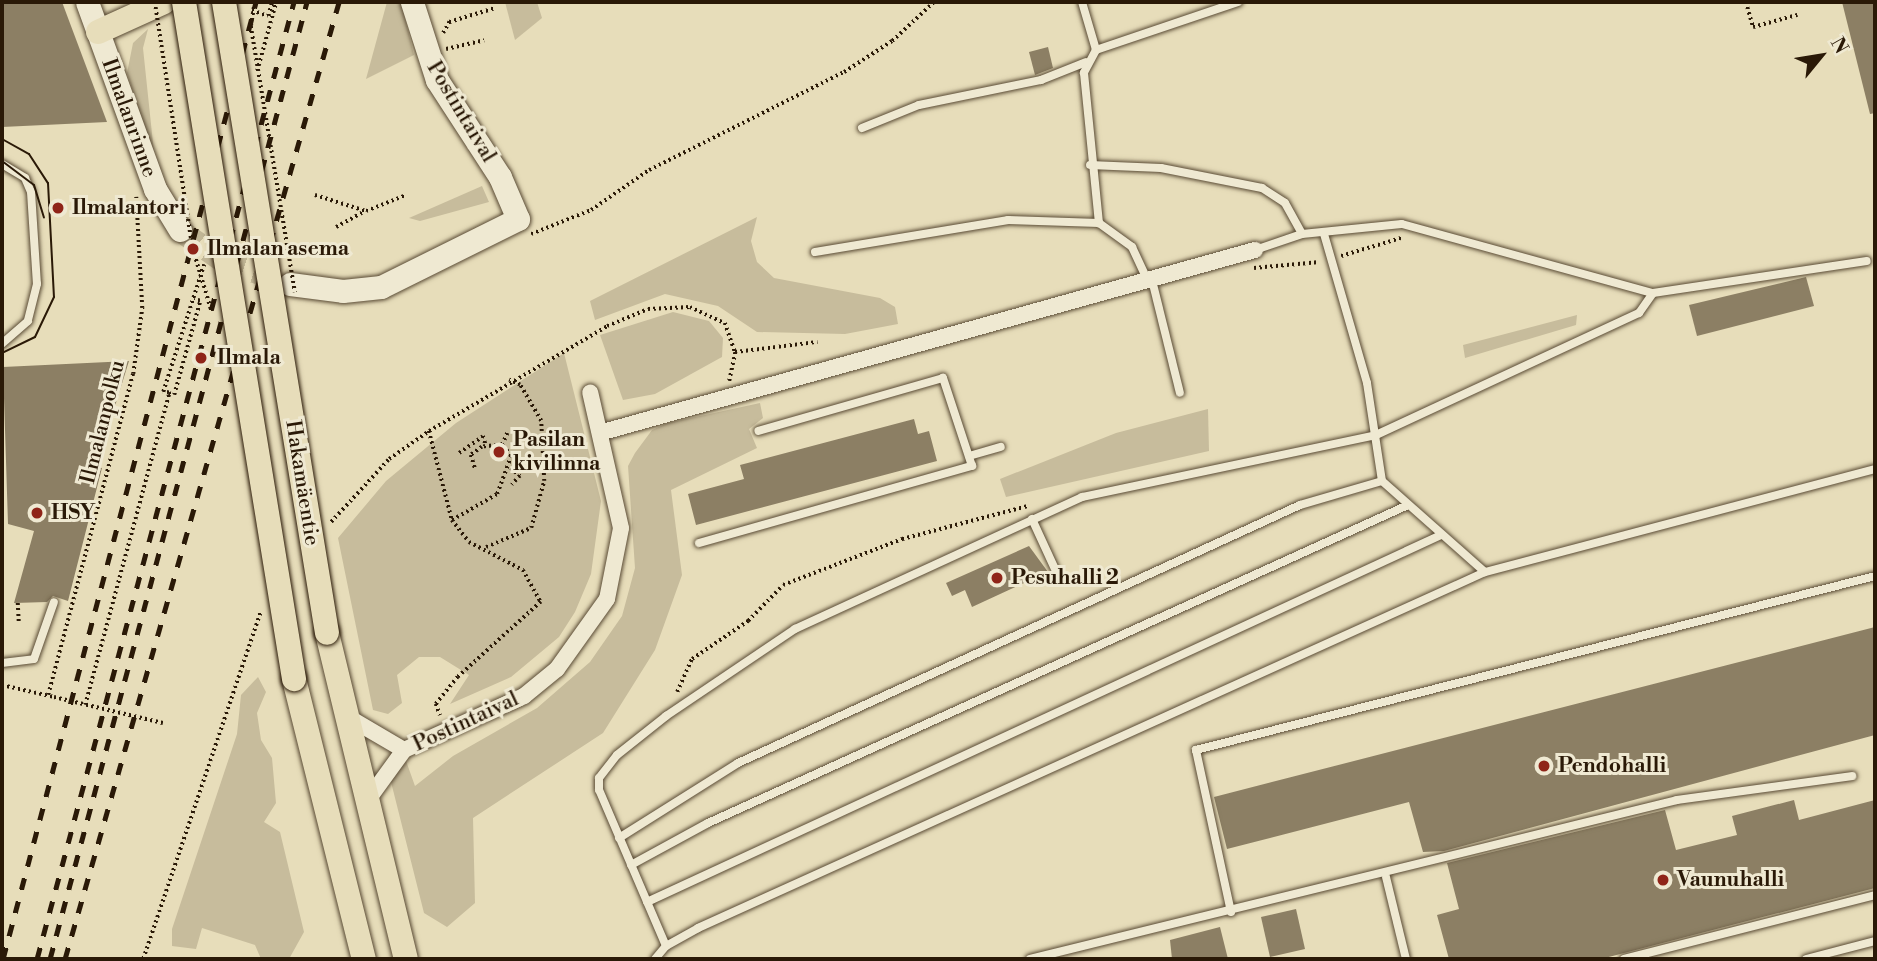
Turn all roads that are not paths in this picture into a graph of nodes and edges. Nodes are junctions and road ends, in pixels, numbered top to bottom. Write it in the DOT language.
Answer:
graph roads {
  1 [pos="87,2"];
  2 [pos="164,2"];
  3 [pos="184,2"];
  4 [pos="224,2"];
  5 [pos="412,2"];
  6 [pos="1082,2"];
  7 [pos="1238,2"];
  8 [pos="98,32"];
  9 [pos="1096,50"];
  10 [pos="1086,62"];
  11 [pos="862,128"];
  12 [pos="2,164"];
  13 [pos="1090,165"];
  14 [pos="1099,223"];
  15 [pos="180,230"];
  16 [pos="1302,234"];
  17 [pos="1324,234"];
  18 [pos="1255,250"];
  19 [pos="815,252"];
  20 [pos="1867,261"];
  21 [pos="1150,280"];
  22 [pos="290,284"];
  23 [pos="1653,293"];
  24 [pos="2,344"];
  25 [pos="590,392"];
  26 [pos="1180,393"];
  27 [pos="758,431"];
  28 [pos="603,432"];
  29 [pos="1376,435"];
  30 [pos="1001,447"];
  31 [pos="969,456"];
  32 [pos="1875,469"];
  33 [pos="1382,481"];
  34 [pos="1406,506"];
  35 [pos="1032,519"];
  36 [pos="1441,535"];
  37 [pos="699,543"];
  38 [pos="1055,569"];
  39 [pos="1485,572"];
  40 [pos="1875,576"];
  41 [pos="54,602"];
  42 [pos="2,663"];
  43 [pos="344,715"];
  44 [pos="404,750"];
  45 [pos="1852,776"];
  46 [pos="365,804"];
  47 [pos="620,838"];
  48 [pos="631,865"];
  49 [pos="1386,877"];
  50 [pos="1875,895"];
  51 [pos="647,902"];
  52 [pos="1231,912"];
  53 [pos="1875,941"];
  54 [pos="666,946"];
  55 [pos="361,948"];
  56 [pos="406,959"];
  57 [pos="655,959"];
  58 [pos="1030,959"];
  59 [pos="1406,959"];
  60 [pos="1624,959"];
  61 [pos="1806,959"];
  1 -- 8 [label="street, Ilmalanrinne"];
  2 -- 8 [label="main road"];
  3 -- 55 [label="main road, Hakamäentie, bridge"];
  4 -- 43 [label="main road, Hakamäentie, bridge"];
  5 -- 22 [label="street, Postintaival"];
  6 -- 9 [label="lane"];
  7 -- 9 [label="lane"];
  8 -- 15 [label="street, Ilmalanrinne"];
  9 -- 10 [label="lane"];
  10 -- 11 [label="lane"];
  10 -- 13 [label="lane"];
  12 -- 24 [label="lane"];
  13 -- 14 [label="lane"];
  13 -- 16 [label="lane"];
  14 -- 19 [label="lane"];
  14 -- 21 [label="lane"];
  16 -- 17 [label="lane"];
  16 -- 18 [label="lane"];
  17 -- 23 [label="lane"];
  17 -- 29 [label="lane"];
  18 -- 21 [label="street"];
  20 -- 23 [label="lane"];
  21 -- 26 [label="lane"];
  21 -- 28 [label="street"];
  23 -- 29 [label="lane"];
  25 -- 28 [label="street, Postintaival"];
  27 -- 31 [label="lane"];
  28 -- 44 [label="street, Postintaival"];
  29 -- 33 [label="lane"];
  29 -- 35 [label="lane"];
  30 -- 31 [label="lane"];
  31 -- 37 [label="lane"];
  32 -- 39 [label="lane"];
  33 -- 34 [label="lane"];
  33 -- 47 [label="lane"];
  34 -- 36 [label="lane"];
  34 -- 48 [label="lane"];
  35 -- 38 [label="lane"];
  35 -- 47 [label="lane"];
  36 -- 39 [label="lane"];
  36 -- 51 [label="lane"];
  39 -- 54 [label="lane"];
  40 -- 52 [label="lane"];
  41 -- 42 [label="lane"];
  43 -- 44 [label="street"];
  43 -- 46 [label="main road, Hakamäentie"];
  44 -- 46 [label="street"];
  45 -- 49 [label="lane"];
  46 -- 56 [label="main road, Hakamäentie"];
  47 -- 48 [label="lane"];
  48 -- 51 [label="lane"];
  49 -- 52 [label="lane"];
  49 -- 59 [label="lane"];
  50 -- 60 [label="lane"];
  51 -- 54 [label="lane"];
  52 -- 58 [label="lane"];
  53 -- 61 [label="lane"];
  54 -- 57 [label="lane"];
}
